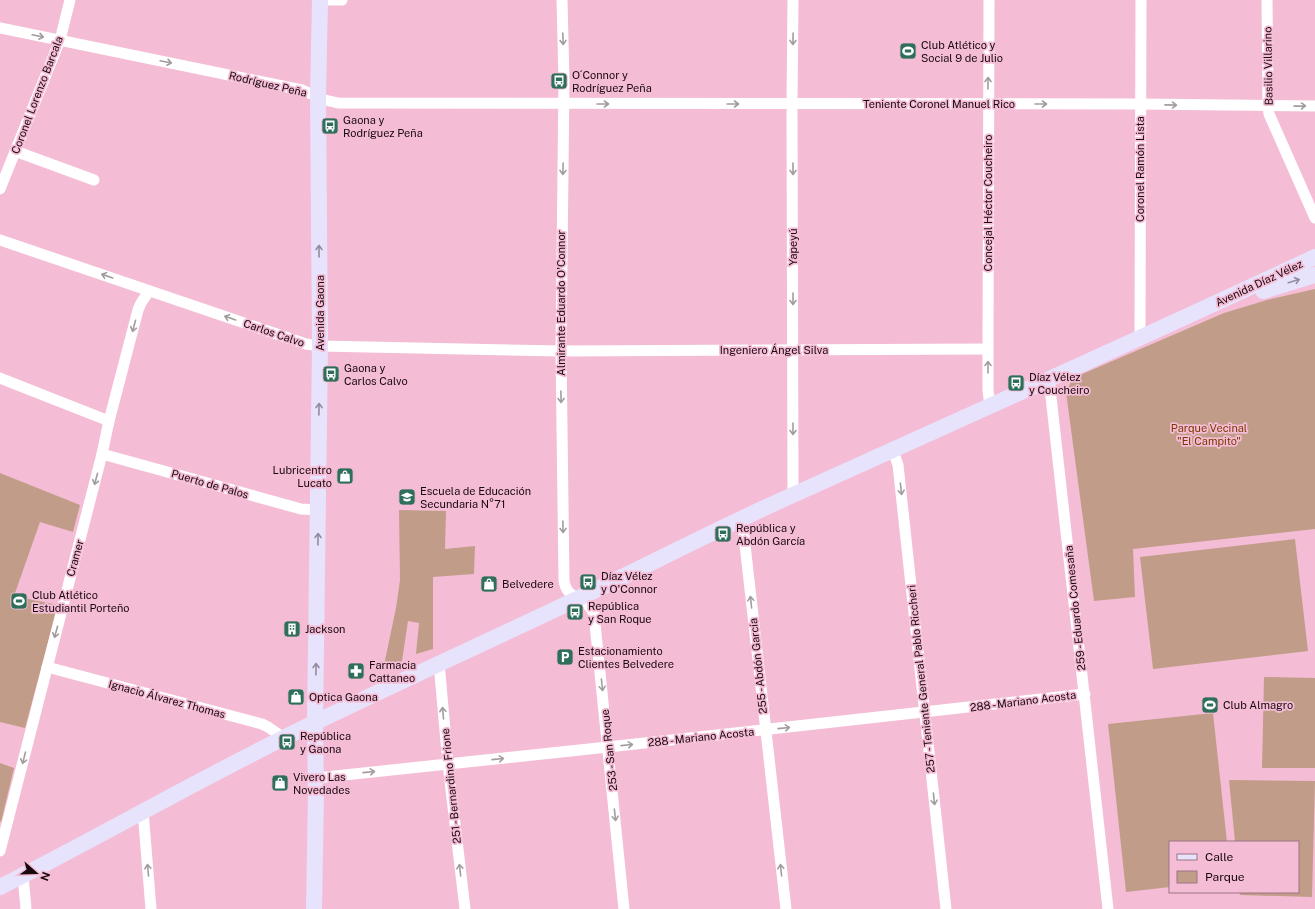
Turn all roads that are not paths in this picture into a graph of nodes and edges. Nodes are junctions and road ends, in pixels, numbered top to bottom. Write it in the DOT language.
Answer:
graph roads {
  1 [pos="70,0"];
  2 [pos="320,0"];
  3 [pos="342,0"];
  4 [pos="562,0"];
  5 [pos="794,0"];
  6 [pos="989,0"];
  7 [pos="1141,0"];
  8 [pos="1267,0"];
  9 [pos="0,28"];
  10 [pos="60,40"];
  11 [pos="318,96"];
  12 [pos="564,104"];
  13 [pos="792,104"];
  14 [pos="988,104"];
  15 [pos="1140,104"];
  16 [pos="1268,106"];
  17 [pos="1315,106"];
  18 [pos="15,151"];
  19 [pos="94,180"];
  20 [pos="0,189"];
  21 [pos="1315,218"];
  22 [pos="0,240"];
  23 [pos="1315,257"];
  24 [pos="1315,275"];
  25 [pos="149,291"];
  26 [pos="1204,310"];
  27 [pos="1140,338"];
  28 [pos="320,346"];
  29 [pos="793,349"];
  30 [pos="988,349"];
  31 [pos="560,351"];
  32 [pos="0,378"];
  33 [pos="1050,379"];
  34 [pos="990,406"];
  35 [pos="109,421"];
  36 [pos="893,451"];
  37 [pos="102,454"];
  38 [pos="793,494"];
  39 [pos="318,510"];
  40 [pos="742,518"];
  41 [pos="578,598"];
  42 [pos="439,663"];
  43 [pos="47,667"];
  44 [pos="1085,694"];
  45 [pos="925,713"];
  46 [pos="315,722"];
  47 [pos="765,730"];
  48 [pos="284,738"];
  49 [pos="608,747"];
  50 [pos="448,764"];
  51 [pos="316,778"];
  52 [pos="143,811"];
  53 [pos="0,851"];
  54 [pos="23,875"];
  55 [pos="0,887"];
  56 [pos="26,909"];
  57 [pos="151,909"];
  58 [pos="314,909"];
  59 [pos="465,909"];
  60 [pos="624,909"];
  61 [pos="786,909"];
  62 [pos="946,909"];
  63 [pos="1108,909"];
  1 -- 10 [label="street, Coronel Lorenzo Barcala"];
  2 -- 3 [label="street"];
  2 -- 11 [label="main road, Avenida Gaona"];
  4 -- 12 [label="street, Almirante Eduardo O'Connor, one-way"];
  5 -- 13 [label="street, Yapeyú, one-way"];
  14 -- 6 [label="street, Concejal Héctor Coucheiro, one-way"];
  7 -- 15 [label="street, Coronel Ramón Lista"];
  8 -- 16 [label="street, Basilio Villarino"];
  9 -- 10 [label="street, Rodríguez Peña, one-way"];
  10 -- 11 [label="street, Rodríguez Peña, one-way"];
  10 -- 18 [label="street, Coronel Lorenzo Barcala"];
  11 -- 12 [label="street, Rodríguez Peña"];
  28 -- 11 [label="main road, Avenida Gaona, one-way"];
  12 -- 13 [label="street, Teniente Coronel Manuel Rico, one-way"];
  12 -- 31 [label="street, Almirante Eduardo O'Connor, one-way"];
  13 -- 14 [label="street, Teniente Coronel Manuel Rico"];
  13 -- 29 [label="street, Yapeyú, one-way"];
  14 -- 15 [label="street, Teniente Coronel Manuel Rico, one-way"];
  14 -- 30 [label="street, Concejal Héctor Coucheiro"];
  15 -- 16 [label="street, Teniente Coronel Manuel Rico, one-way"];
  15 -- 27 [label="street, Coronel Ramón Lista"];
  16 -- 17 [label="street, Teniente Coronel Manuel Rico, one-way"];
  16 -- 21 [label="street, Basilio Villarino"];
  18 -- 19 [label="street"];
  18 -- 20 [label="street, Coronel Lorenzo Barcala"];
  25 -- 22 [label="street, Carlos Calvo, one-way"];
  23 -- 26 [label="main road, Avenida Díaz Vélez"];
  26 -- 24 [label="main road, one-way"];
  28 -- 25 [label="street, Carlos Calvo, one-way"];
  25 -- 35 [label="street, Cramer, one-way"];
  26 -- 27 [label="main road"];
  27 -- 33 [label="main road"];
  28 -- 31 [label="street, Carlos Calvo"];
  39 -- 28 [label="main road, Avenida Gaona, one-way"];
  29 -- 30 [label="street, Ingeniero Ángel Silva"];
  29 -- 31 [label="street, Ingeniero Ángel Silva"];
  29 -- 38 [label="street, Yapeyú, one-way"];
  34 -- 30 [label="street, Concejal Héctor Coucheiro, one-way"];
  31 -- 41 [label="street, Almirante Eduardo O'Connor, one-way"];
  32 -- 35 [label="street"];
  33 -- 34 [label="main road"];
  33 -- 44 [label="street, 259 - Eduardo Comesaña"];
  34 -- 36 [label="main road"];
  35 -- 37 [label="street, Cramer"];
  36 -- 38 [label="main road"];
  36 -- 45 [label="street, 257 - Teniente General Pablo Riccheri, one-way"];
  37 -- 39 [label="street, Puerto de Palos"];
  37 -- 43 [label="street, Cramer, one-way"];
  38 -- 40 [label="main road"];
  46 -- 39 [label="main road, Avenida Gaona, one-way"];
  40 -- 41 [label="main road"];
  47 -- 40 [label="street, 255 - Abdón García, one-way"];
  41 -- 42 [label="main road"];
  41 -- 49 [label="street, 253 - San Roque, one-way"];
  42 -- 46 [label="main road"];
  50 -- 42 [label="street, 251 - Bernardino Frione, one-way"];
  43 -- 48 [label="street, Ignacio Álvarez Thomas"];
  43 -- 53 [label="street, Cramer, one-way"];
  44 -- 45 [label="street, 288 - Mariano Acosta"];
  44 -- 63 [label="street, 259 - Eduardo Comesaña"];
  47 -- 45 [label="street, 288 - Mariano Acosta, one-way"];
  45 -- 62 [label="street, 257 - Teniente General Pablo Riccheri, one-way"];
  46 -- 48 [label="main road"];
  46 -- 51 [label="main road, Avenida Gaona"];
  49 -- 47 [label="street, 288 - Mariano Acosta, one-way"];
  61 -- 47 [label="street, 255 - Abdón García, one-way"];
  48 -- 52 [label="main road"];
  50 -- 49 [label="street, 288 - Mariano Acosta, one-way"];
  49 -- 60 [label="street, 253 - San Roque, one-way"];
  51 -- 50 [label="street, 288 - Mariano Acosta, one-way"];
  59 -- 50 [label="street, 251 - Bernardino Frione, one-way"];
  51 -- 58 [label="main road, Avenida Gaona"];
  52 -- 54 [label="main road"];
  57 -- 52 [label="street, one-way"];
  54 -- 55 [label="main road"];
  54 -- 56 [label="street"];
}
